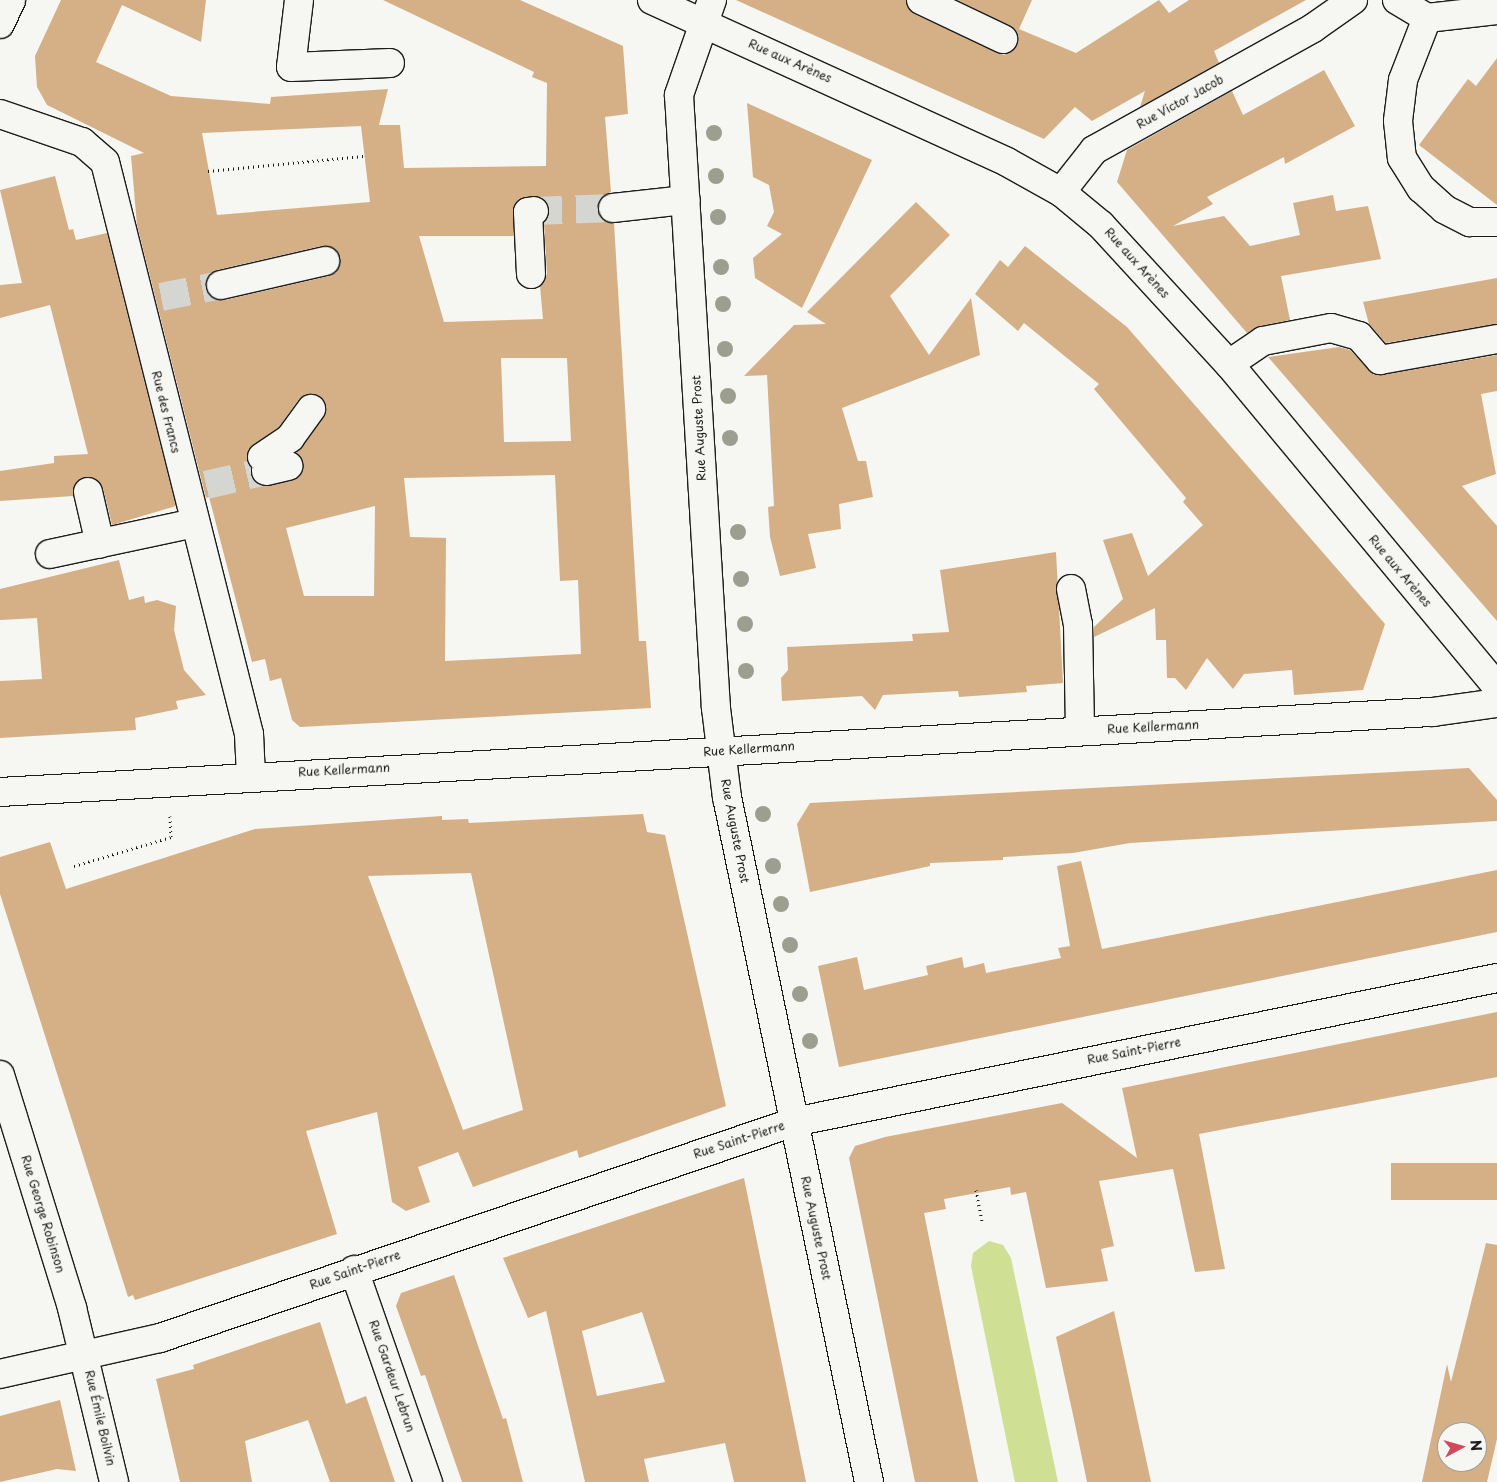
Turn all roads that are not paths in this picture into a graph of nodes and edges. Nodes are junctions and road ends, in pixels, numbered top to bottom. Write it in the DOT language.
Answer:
graph roads {
  1 [pos="11,0"];
  2 [pos="299,0"];
  3 [pos="652,0"];
  4 [pos="921,0"];
  5 [pos="1353,0"];
  6 [pos="1397,0"];
  7 [pos="1497,10"];
  8 [pos="708,12"];
  9 [pos="1426,18"];
  10 [pos="0,24"];
  11 [pos="1003,39"];
  12 [pos="390,63"];
  13 [pos="0,114"];
  14 [pos="1061,192"];
  15 [pos="686,200"];
  16 [pos="613,208"];
  17 [pos="534,212"];
  18 [pos="1497,222"];
  19 [pos="326,262"];
  20 [pos="531,274"];
  21 [pos="221,285"];
  22 [pos="1497,338"];
  23 [pos="1229,364"];
  24 [pos="311,409"];
  25 [pos="272,465"];
  26 [pos="88,492"];
  27 [pos="194,523"];
  28 [pos="100,544"];
  29 [pos="50,554"];
  30 [pos="1071,589"];
  31 [pos="1497,687"];
  32 [pos="1497,703"];
  33 [pos="1080,731"];
  34 [pos="722,750"];
  35 [pos="251,776"];
  36 [pos="0,792"];
  37 [pos="1497,978"];
  38 [pos="0,1075"];
  39 [pos="794,1122"];
  40 [pos="354,1270"];
  41 [pos="85,1354"];
  42 [pos="0,1374"];
  43 [pos="114,1482"];
  44 [pos="428,1482"];
  45 [pos="869,1482"];
  1 -- 10 [label="street"];
  2 -- 12 [label="street"];
  3 -- 8 [label="street, Rue aux Arènes"];
  4 -- 11 [label="street"];
  5 -- 14 [label="street, Rue Victor Jacob"];
  6 -- 9 [label="street"];
  7 -- 9 [label="street"];
  8 -- 14 [label="street, Rue aux Arènes"];
  8 -- 15 [label="street, Rue Auguste Prost"];
  9 -- 18 [label="street"];
  13 -- 27 [label="street, Rue des Francs"];
  14 -- 23 [label="street, Rue aux Arènes"];
  15 -- 16 [label="street"];
  15 -- 34 [label="street, Rue Auguste Prost"];
  17 -- 20 [label="street"];
  19 -- 21 [label="street"];
  22 -- 23 [label="street"];
  23 -- 31 [label="street, Rue aux Arènes"];
  24 -- 25 [label="street"];
  26 -- 28 [label="street"];
  27 -- 28 [label="street"];
  27 -- 35 [label="street, Rue des Francs"];
  28 -- 29 [label="street"];
  30 -- 33 [label="street"];
  32 -- 33 [label="street, Rue Kellermann"];
  33 -- 34 [label="street, Rue Kellermann"];
  34 -- 35 [label="street, Rue Kellermann"];
  34 -- 39 [label="street, Rue Auguste Prost"];
  35 -- 36 [label="street, Rue Kellermann"];
  37 -- 39 [label="street, Rue Saint-Pierre"];
  38 -- 41 [label="street, Rue George Robinson"];
  39 -- 40 [label="street, Rue Saint-Pierre"];
  39 -- 45 [label="street, Rue Auguste Prost"];
  40 -- 41 [label="street, Rue Saint-Pierre"];
  40 -- 44 [label="street, Rue Gardeur Lebrun"];
  41 -- 42 [label="street, Rue Saint-Pierre"];
  41 -- 43 [label="street, Rue Émile Boilvin"];
}
